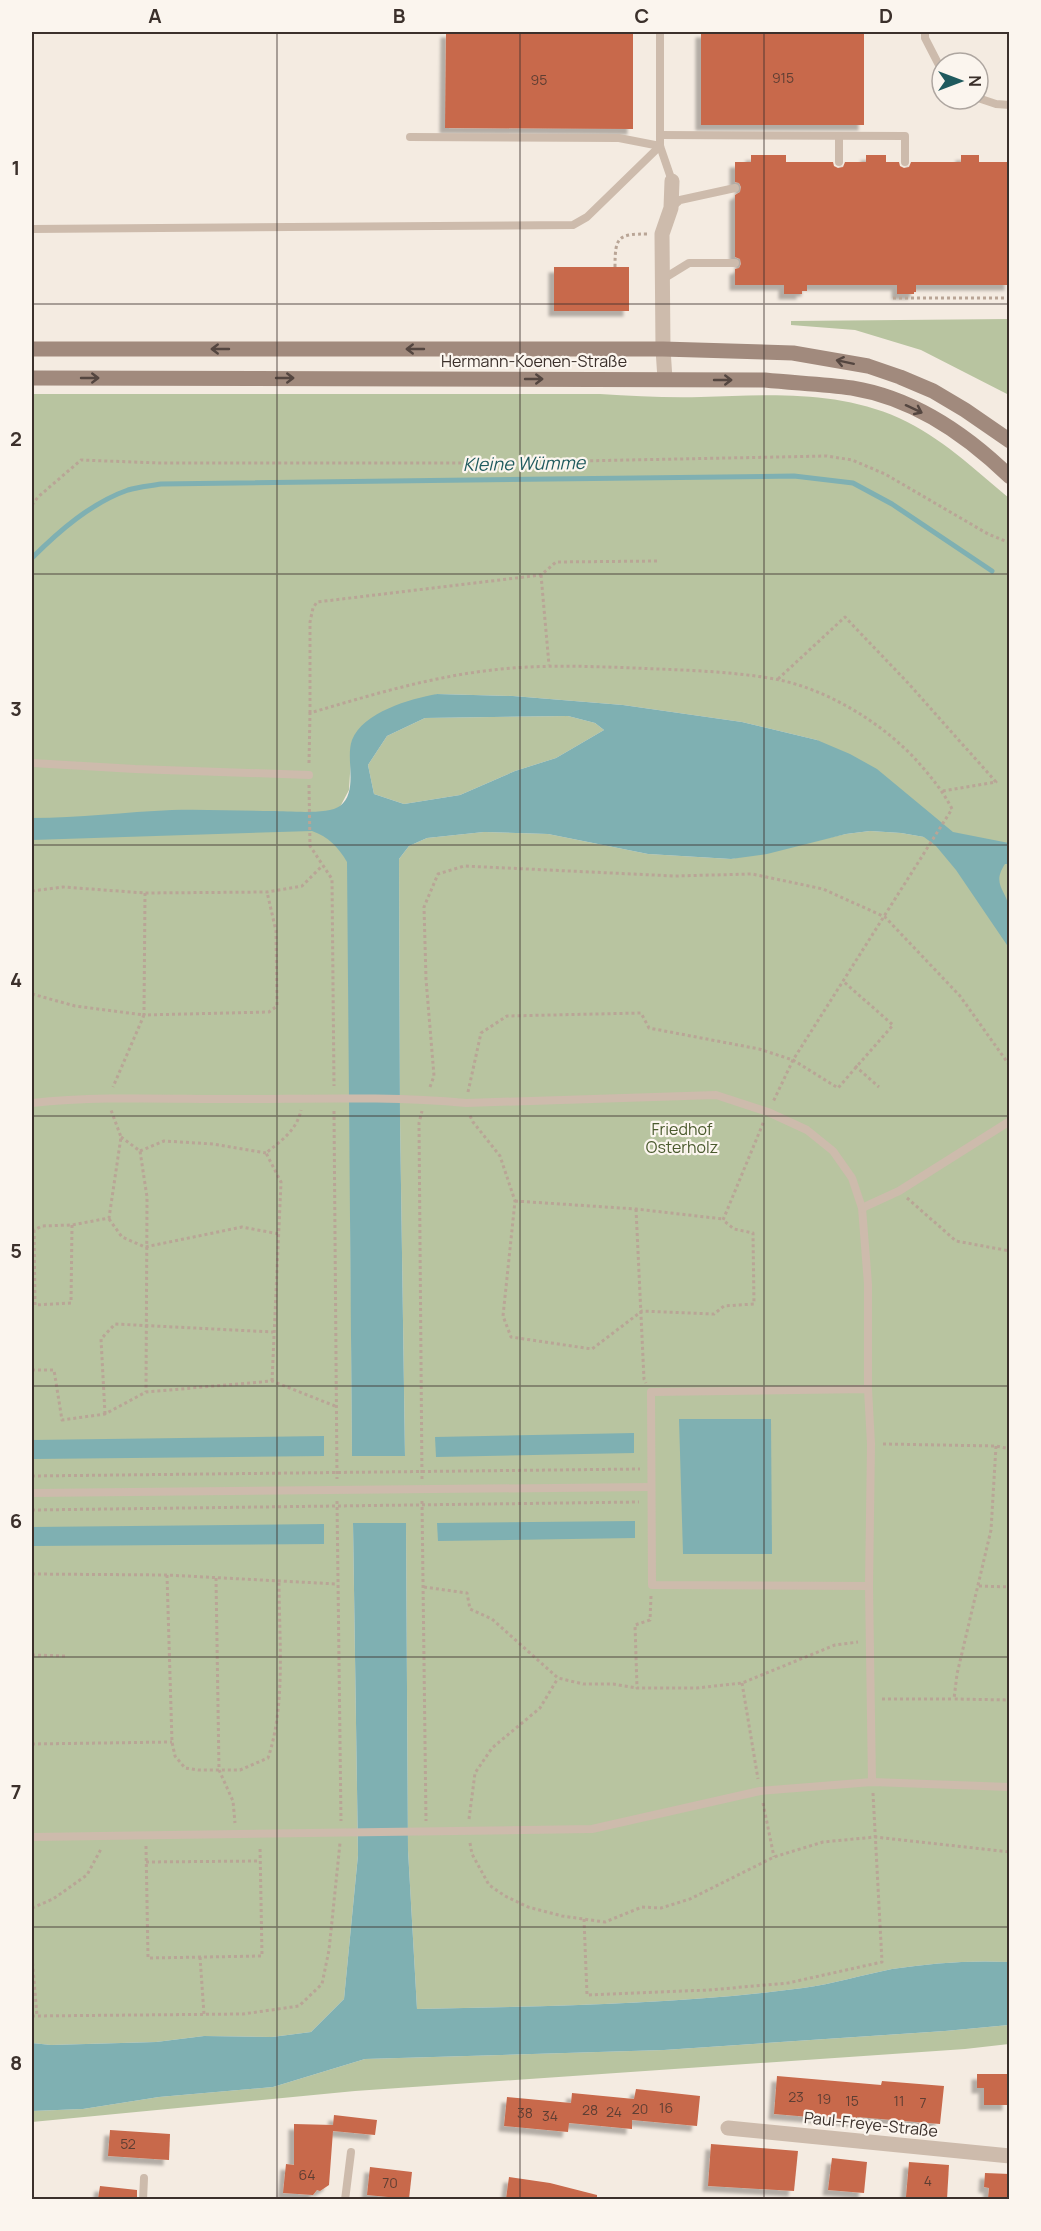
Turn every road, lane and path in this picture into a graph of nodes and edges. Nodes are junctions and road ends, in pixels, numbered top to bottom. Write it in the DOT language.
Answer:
graph roads {
  1 [pos="660,32"];
  2 [pos="925,32"];
  3 [pos="932,51"];
  4 [pos="990,102"];
  5 [pos="1010,105"];
  6 [pos="660,135"];
  7 [pos="410,136"];
  8 [pos="839,136"];
  9 [pos="660,146"];
  10 [pos="839,162"];
  11 [pos="905,162"];
  12 [pos="672,181"];
  13 [pos="735,188"];
  14 [pos="671,208"];
  15 [pos="32,229"];
  16 [pos="662,234"];
  17 [pos="735,263"];
  18 [pos="615,267"];
  19 [pos="663,279"];
  20 [pos="893,298"];
  21 [pos="1010,298"];
  22 [pos="32,349"];
  23 [pos="663,349"];
  24 [pos="32,378"];
  25 [pos="665,379"];
  26 [pos="1010,441"];
  27 [pos="1010,477"];
  28 [pos="32,505"];
  29 [pos="1010,543"];
  30 [pos="658,561"];
  31 [pos="541,575"];
  32 [pos="549,665"];
  33 [pos="777,680"];
  34 [pos="309,713"];
  35 [pos="32,763"];
  36 [pos="309,775"];
  37 [pos="943,791"];
  38 [pos="322,866"];
  39 [pos="32,891"];
  40 [pos="267,892"];
  41 [pos="145,893"];
  42 [pos="885,917"];
  43 [pos="844,982"];
  44 [pos="793,1060"];
  45 [pos="855,1066"];
  46 [pos="1010,1066"];
  47 [pos="879,1087"];
  48 [pos="303,1099"];
  49 [pos="338,1099"];
  50 [pos="425,1100"];
  51 [pos="32,1103"];
  52 [pos="465,1104"];
  53 [pos="768,1112"];
  54 [pos="1010,1121"];
  55 [pos="121,1137"];
  56 [pos="140,1151"];
  57 [pos="266,1153"];
  58 [pos="899,1191"];
  59 [pos="515,1201"];
  60 [pos="862,1208"];
  61 [pos="636,1209"];
  62 [pos="109,1218"];
  63 [pos="723,1220"];
  64 [pos="72,1225"];
  65 [pos="34,1230"];
  66 [pos="279,1234"];
  67 [pos="145,1247"];
  68 [pos="1010,1251"];
  69 [pos="642,1311"];
  70 [pos="148,1325"];
  71 [pos="273,1332"];
  72 [pos="32,1370"];
  73 [pos="272,1381"];
  74 [pos="868,1389"];
  75 [pos="146,1392"];
  76 [pos="651,1392"];
  77 [pos="335,1406"];
  78 [pos="105,1414"];
  79 [pos="872,1444"];
  80 [pos="996,1446"];
  81 [pos="1010,1449"];
  82 [pos="651,1469"];
  83 [pos="422,1471"];
  84 [pos="337,1472"];
  85 [pos="32,1476"];
  86 [pos="651,1487"];
  87 [pos="337,1490"];
  88 [pos="422,1490"];
  89 [pos="32,1493"];
  90 [pos="651,1502"];
  91 [pos="422,1505"];
  92 [pos="337,1506"];
  93 [pos="32,1510"];
  94 [pos="32,1574"];
  95 [pos="167,1575"];
  96 [pos="216,1577"];
  97 [pos="279,1582"];
  98 [pos="337,1584"];
  99 [pos="652,1585"];
  100 [pos="869,1586"];
  101 [pos="979,1586"];
  102 [pos="424,1587"];
  103 [pos="1010,1587"];
  104 [pos="869,1640"];
  105 [pos="32,1655"];
  106 [pos="66,1656"];
  107 [pos="558,1678"];
  108 [pos="742,1683"];
  109 [pos="637,1688"];
  110 [pos="871,1699"];
  111 [pos="954,1699"];
  112 [pos="1010,1700"];
  113 [pos="172,1742"];
  114 [pos="32,1744"];
  115 [pos="219,1770"];
  116 [pos="872,1782"];
  117 [pos="1010,1787"];
  118 [pos="760,1791"];
  119 [pos="468,1832"];
  120 [pos="260,1833"];
  121 [pos="345,1833"];
  122 [pos="423,1833"];
  123 [pos="236,1834"];
  124 [pos="146,1836"];
  125 [pos="32,1837"];
  126 [pos="108,1837"];
  127 [pos="875,1837"];
  128 [pos="1010,1852"];
  129 [pos="774,1857"];
  130 [pos="260,1861"];
  131 [pos="146,1862"];
  132 [pos="32,1908"];
  133 [pos="584,1919"];
  134 [pos="32,1957"];
  135 [pos="201,1957"];
  136 [pos="204,2014"];
  137 [pos="32,2016"];
  138 [pos="37,2016"];
  139 [pos="728,2128"];
  140 [pos="351,2152"];
  141 [pos="1010,2156"];
  142 [pos="144,2178"];
  143 [pos="143,2199"];
  144 [pos="345,2199"];
  1 -- 6 [label="lane"];
  2 -- 3 [label="lane"];
  4 -- 5 [label="lane"];
  6 -- 8 [label="lane"];
  6 -- 9 [label="lane"];
  7 -- 9 [label="lane"];
  8 -- 10 [label="lane"];
  8 -- 11 [label="lane"];
  9 -- 12 [label="lane"];
  9 -- 15 [label="lane"];
  12 -- 14 [label="street"];
  13 -- 14 [label="lane"];
  14 -- 16 [label="street"];
  16 -- 18 [label="path"];
  16 -- 19 [label="street"];
  17 -- 19 [label="lane"];
  19 -- 23 [label="street"];
  20 -- 21 [label="path"];
  23 -- 22 [label="main road, Hermann-Koenen-Straße, one-way"];
  23 -- 25 [label="street"];
  26 -- 23 [label="main road, Hermann-Koenen-Straße, one-way"];
  24 -- 25 [label="main road, Hermann-Koenen-Straße, one-way"];
  25 -- 27 [label="main road, Hermann-Koenen-Straße, one-way"];
  28 -- 29 [label="path"];
  30 -- 31 [label="path"];
  31 -- 32 [label="path"];
  31 -- 34 [label="path"];
  32 -- 33 [label="path"];
  32 -- 34 [label="path"];
  33 -- 37 [label="path"];
  33 -- 37 [label="path"];
  34 -- 36 [label="path"];
  35 -- 36 [label="lane"];
  36 -- 38 [label="path"];
  37 -- 42 [label="path"];
  38 -- 40 [label="path"];
  38 -- 49 [label="path"];
  39 -- 41 [label="path"];
  40 -- 41 [label="path"];
  40 -- 41 [label="path"];
  42 -- 43 [label="path"];
  42 -- 46 [label="path"];
  42 -- 50 [label="path"];
  43 -- 44 [label="path"];
  43 -- 45 [label="path"];
  44 -- 45 [label="path"];
  44 -- 52 [label="path"];
  44 -- 53 [label="path"];
  45 -- 47 [label="path"];
  48 -- 49 [label="lane"];
  48 -- 51 [label="lane"];
  48 -- 57 [label="path"];
  49 -- 50 [label="lane"];
  49 -- 77 [label="path"];
  50 -- 52 [label="lane"];
  50 -- 83 [label="path"];
  52 -- 53 [label="lane"];
  52 -- 59 [label="path"];
  53 -- 60 [label="lane"];
  53 -- 63 [label="path"];
  54 -- 58 [label="lane"];
  55 -- 56 [label="path"];
  56 -- 57 [label="path"];
  56 -- 67 [label="path"];
  57 -- 66 [label="path"];
  58 -- 60 [label="lane"];
  58 -- 68 [label="path"];
  59 -- 61 [label="path"];
  59 -- 69 [label="path"];
  60 -- 74 [label="lane"];
  61 -- 63 [label="path"];
  61 -- 69 [label="path"];
  62 -- 67 [label="path"];
  63 -- 69 [label="path"];
  64 -- 65 [label="path"];
  66 -- 67 [label="path"];
  66 -- 71 [label="path"];
  67 -- 70 [label="path"];
  69 -- 76 [label="path"];
  70 -- 71 [label="path"];
  70 -- 75 [label="path"];
  70 -- 78 [label="path"];
  71 -- 73 [label="path"];
  72 -- 78 [label="path"];
  73 -- 75 [label="path"];
  73 -- 77 [label="path"];
  74 -- 76 [label="lane"];
  74 -- 79 [label="lane"];
  75 -- 78 [label="path"];
  76 -- 82 [label="lane"];
  77 -- 84 [label="path"];
  79 -- 80 [label="path"];
  79 -- 100 [label="lane"];
  80 -- 81 [label="path"];
  80 -- 101 [label="path"];
  82 -- 83 [label="path"];
  82 -- 86 [label="lane"];
  83 -- 84 [label="path"];
  83 -- 88 [label="path"];
  84 -- 85 [label="path"];
  84 -- 87 [label="path"];
  86 -- 88 [label="lane"];
  86 -- 90 [label="lane"];
  87 -- 88 [label="lane"];
  87 -- 89 [label="lane"];
  87 -- 92 [label="path"];
  88 -- 91 [label="path"];
  90 -- 91 [label="path"];
  90 -- 99 [label="lane"];
  91 -- 92 [label="path"];
  91 -- 102 [label="path"];
  92 -- 93 [label="path"];
  92 -- 98 [label="path"];
  94 -- 95 [label="path"];
  95 -- 96 [label="path"];
  95 -- 113 [label="path"];
  96 -- 97 [label="path"];
  96 -- 115 [label="path"];
  97 -- 98 [label="path"];
  97 -- 115 [label="path"];
  98 -- 121 [label="path"];
  99 -- 100 [label="lane"];
  99 -- 109 [label="path"];
  100 -- 104 [label="lane"];
  101 -- 103 [label="path"];
  101 -- 111 [label="path"];
  102 -- 107 [label="path"];
  102 -- 122 [label="path"];
  104 -- 108 [label="path"];
  104 -- 110 [label="lane"];
  105 -- 106 [label="path"];
  107 -- 109 [label="path"];
  107 -- 119 [label="path"];
  108 -- 109 [label="path"];
  108 -- 118 [label="path"];
  110 -- 111 [label="path"];
  110 -- 116 [label="lane"];
  111 -- 112 [label="path"];
  113 -- 114 [label="path"];
  113 -- 115 [label="path"];
  115 -- 123 [label="path"];
  116 -- 117 [label="lane"];
  116 -- 118 [label="lane"];
  116 -- 127 [label="path"];
  118 -- 119 [label="lane"];
  118 -- 129 [label="path"];
  119 -- 122 [label="lane"];
  119 -- 133 [label="path"];
  120 -- 121 [label="lane"];
  120 -- 123 [label="lane"];
  120 -- 130 [label="path"];
  121 -- 122 [label="lane"];
  121 -- 136 [label="path"];
  123 -- 124 [label="lane"];
  124 -- 126 [label="lane"];
  124 -- 131 [label="path"];
  125 -- 126 [label="lane"];
  126 -- 132 [label="path"];
  127 -- 128 [label="path"];
  127 -- 129 [label="path"];
  127 -- 133 [label="path"];
  129 -- 133 [label="path"];
  130 -- 131 [label="path"];
  130 -- 135 [label="path"];
  131 -- 135 [label="path"];
  134 -- 138 [label="path"];
  135 -- 136 [label="path"];
  136 -- 138 [label="path"];
  137 -- 138 [label="path"];
  139 -- 141 [label="street, Paul-Freye-Straße"];
  140 -- 144 [label="lane"];
  142 -- 143 [label="lane"];
}
